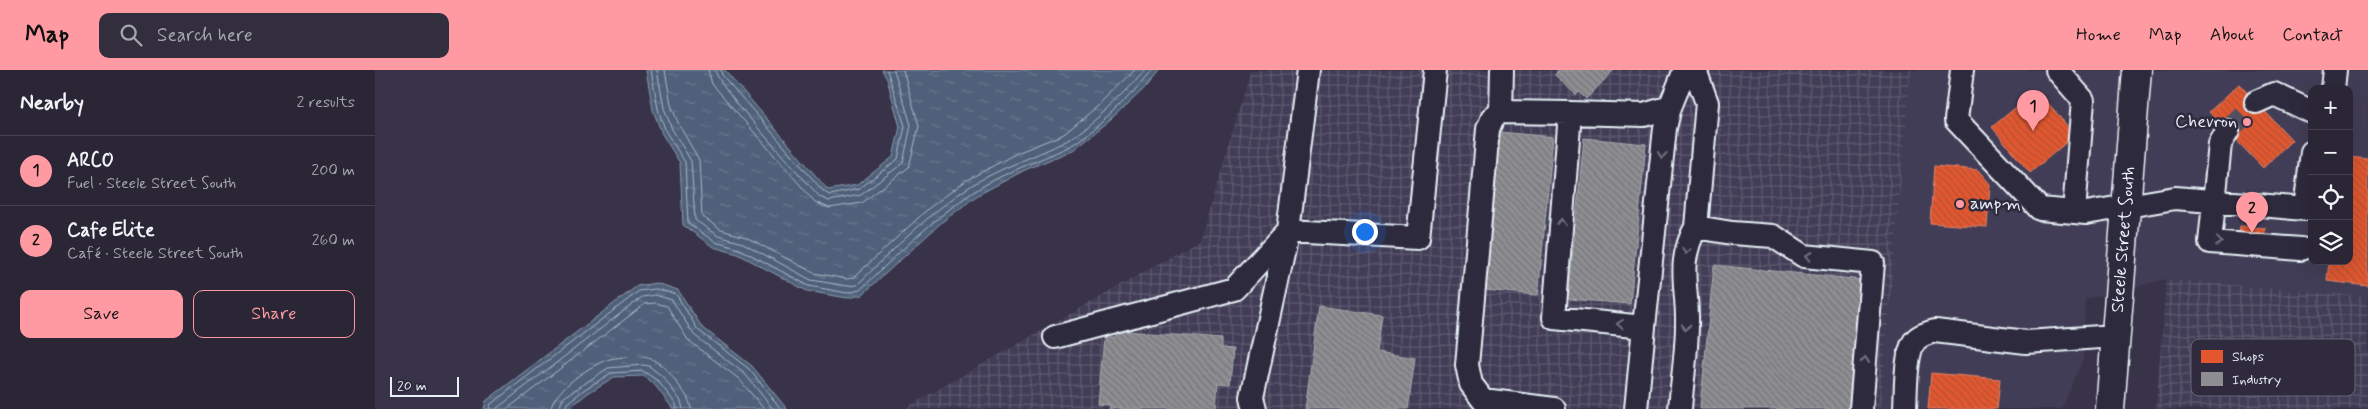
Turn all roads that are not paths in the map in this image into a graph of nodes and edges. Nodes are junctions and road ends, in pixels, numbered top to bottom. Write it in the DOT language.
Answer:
graph roads {
  1 [pos="1308,70"];
  2 [pos="1435,70"];
  3 [pos="1502,70"];
  4 [pos="1685,70"];
  5 [pos="1695,70"];
  6 [pos="1961,70"];
  7 [pos="2057,70"];
  8 [pos="2137,70"];
  9 [pos="2335,70"];
  10 [pos="2333,85"];
  11 [pos="2256,102"];
  12 [pos="1670,107"];
  13 [pos="2308,110"];
  14 [pos="1501,112"];
  15 [pos="1570,113"];
  16 [pos="2228,131"];
  17 [pos="2309,175"];
  18 [pos="2126,206"];
  19 [pos="2213,209"];
  20 [pos="2074,212"];
  21 [pos="2304,224"];
  22 [pos="1696,227"];
  23 [pos="1288,231"];
  24 [pos="2301,249"];
  25 [pos="1644,327"];
  26 [pos="2115,336"];
  27 [pos="1055,337"];
  28 [pos="1637,408"];
  29 [pos="1255,409"];
  30 [pos="1554,409"];
  31 [pos="1679,409"];
  32 [pos="1861,409"];
  33 [pos="1905,409"];
  34 [pos="2110,409"];
  1 -- 23 [label="lane"];
  2 -- 23 [label="lane"];
  3 -- 14 [label="lane"];
  4 -- 12 [label="lane"];
  5 -- 22 [label="lane"];
  6 -- 20 [label="lane"];
  7 -- 20 [label="lane"];
  8 -- 18 [label="main road, Steele Street South"];
  9 -- 10 [label="lane"];
  11 -- 13 [label="lane"];
  12 -- 15 [label="lane"];
  12 -- 25 [label="lane, one-way"];
  14 -- 15 [label="lane"];
  14 -- 30 [label="lane"];
  25 -- 15 [label="lane, one-way"];
  16 -- 19 [label="lane"];
  17 -- 19 [label="lane"];
  18 -- 19 [label="lane"];
  18 -- 20 [label="lane"];
  18 -- 26 [label="main road, Steele Street South"];
  19 -- 21 [label="lane"];
  19 -- 24 [label="lane, one-way"];
  22 -- 31 [label="lane, one-way"];
  32 -- 22 [label="lane, one-way"];
  23 -- 27 [label="lane"];
  23 -- 29 [label="lane"];
  25 -- 28 [label="lane"];
  26 -- 33 [label="lane"];
  26 -- 34 [label="main road, Steele Street South"];
}
